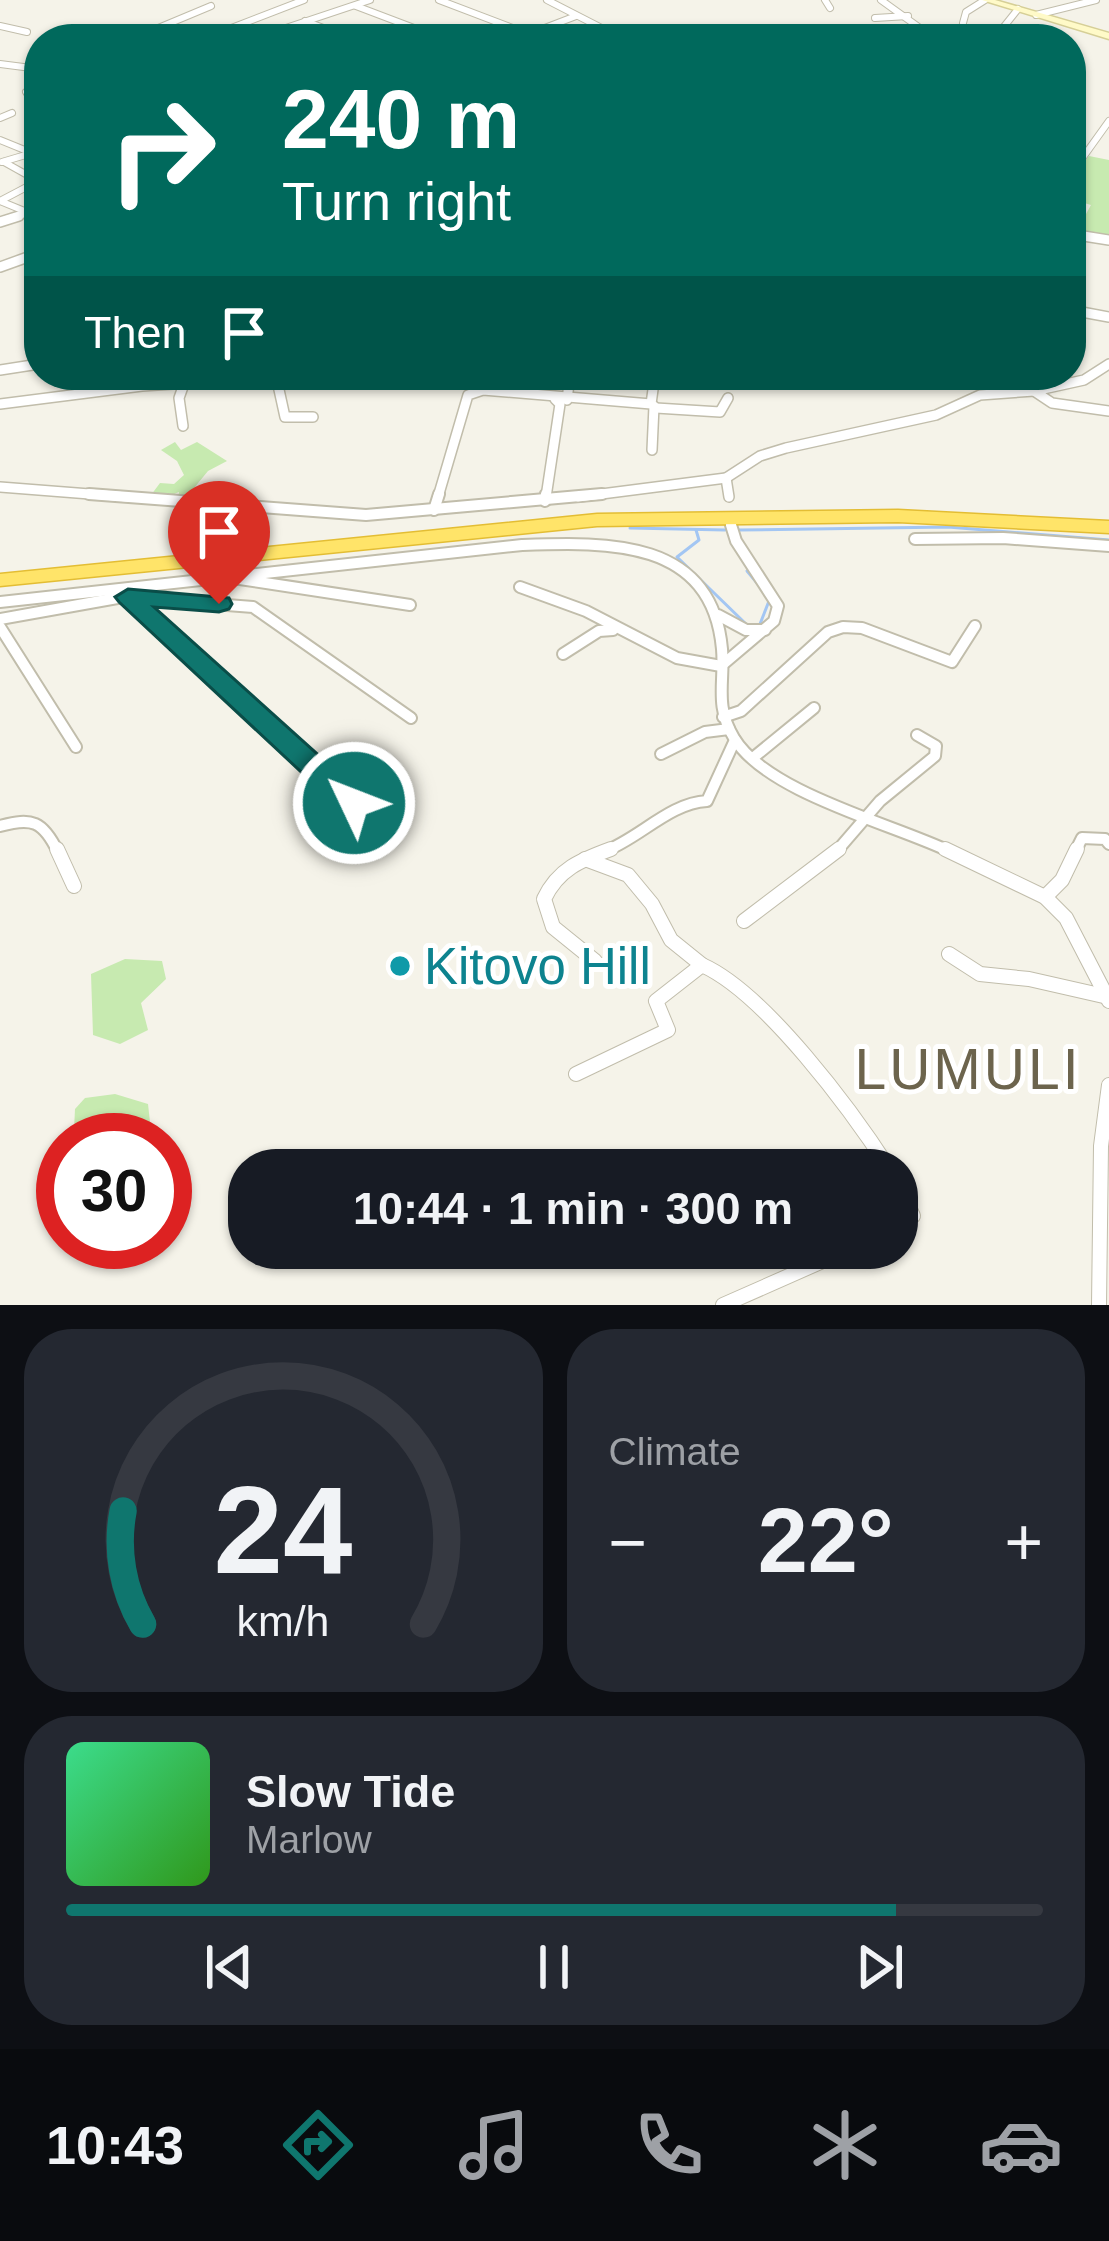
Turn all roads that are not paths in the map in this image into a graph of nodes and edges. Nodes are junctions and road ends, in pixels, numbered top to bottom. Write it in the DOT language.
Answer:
graph roads {
  1 [pos="304,0"];
  2 [pos="370,0"];
  3 [pos="439,0"];
  4 [pos="547,0"];
  5 [pos="880,0"];
  6 [pos="986,0"];
  7 [pos="1096,0"];
  8 [pos="355,5"];
  9 [pos="211,6"];
  10 [pos="1018,9"];
  11 [pos="1036,14"];
  12 [pos="576,16"];
  13 [pos="908,16"];
  14 [pos="875,18"];
  15 [pos="305,21"];
  16 [pos="963,23"];
  17 [pos="168,24"];
  18 [pos="242,24"];
  19 [pos="297,24"];
  20 [pos="313,24"];
  21 [pos="404,24"];
  22 [pos="502,24"];
  23 [pos="557,24"];
  24 [pos="599,24"];
  25 [pos="917,24"];
  26 [pos="1006,24"];
  27 [pos="1069,24"];
  28 [pos="12,112"];
  29 [pos="0,118"];
  30 [pos="1109,121"];
  31 [pos="1086,153"];
  32 [pos="24,187"];
  33 [pos="24,210"];
  34 [pos="129,390"];
  35 [pos="182,390"];
  36 [pos="279,390"];
  37 [pos="564,390"];
  38 [pos="655,390"];
  39 [pos="1039,390"];
  40 [pos="1034,391"];
  41 [pos="728,398"];
  42 [pos="561,399"];
  43 [pos="0,404"];
  44 [pos="654,406"];
  45 [pos="1109,411"];
  46 [pos="313,417"];
  47 [pos="183,426"];
  48 [pos="652,450"];
  49 [pos="726,478"];
  50 [pos="0,487"];
  51 [pos="729,498"];
  52 [pos="545,501"];
  53 [pos="434,509"];
  54 [pos="1109,516"];
  55 [pos="731,525"];
  56 [pos="1109,527"];
  57 [pos="915,539"];
  58 [pos="1109,546"];
  59 [pos="0,569"];
  60 [pos="218,575"];
  61 [pos="0,580"];
  62 [pos="520,587"];
  63 [pos="122,593"];
  64 [pos="0,602"];
  65 [pos="410,605"];
  66 [pos="718,615"];
  67 [pos="0,623"];
  68 [pos="975,626"];
  69 [pos="617,630"];
  70 [pos="765,630"];
  71 [pos="563,654"];
  72 [pos="721,666"];
  73 [pos="814,708"];
  74 [pos="411,718"];
  75 [pos="729,729"];
  76 [pos="916,735"];
  77 [pos="76,747"];
  78 [pos="662,754"];
  79 [pos="754,758"];
  80 [pos="866,817"];
  81 [pos="0,826"];
  82 [pos="383,830"];
  83 [pos="1109,844"];
  84 [pos="584,858"];
  85 [pos="74,886"];
  86 [pos="1045,897"];
  87 [pos="743,921"];
  88 [pos="949,954"];
  89 [pos="595,962"];
  90 [pos="702,965"];
  91 [pos="1108,999"];
  92 [pos="576,1074"];
  93 [pos="1109,1085"];
  94 [pos="1105,1148"];
  95 [pos="876,1149"];
  96 [pos="804,1269"];
  97 [pos="723,1305"];
  98 [pos="1099,1305"];
  1 -- 18 [label="street"];
  2 -- 8 [label="street"];
  3 -- 22 [label="street"];
  4 -- 12 [label="street"];
  5 -- 13 [label="street"];
  6 -- 10 [label="main road"];
  6 -- 16 [label="street"];
  7 -- 11 [label="street"];
  8 -- 15 [label="street"];
  8 -- 21 [label="street"];
  9 -- 17 [label="street"];
  10 -- 11 [label="main road"];
  10 -- 26 [label="street"];
  11 -- 27 [label="main road"];
  12 -- 23 [label="street"];
  12 -- 24 [label="street"];
  13 -- 14 [label="street"];
  13 -- 25 [label="street"];
  15 -- 19 [label="street"];
  15 -- 20 [label="street"];
  28 -- 29 [label="street"];
  30 -- 31 [label="street"];
  32 -- 33 [label="street"];
  34 -- 43 [label="street"];
  35 -- 47 [label="street"];
  36 -- 46 [label="street"];
  37 -- 42 [label="street"];
  38 -- 44 [label="street"];
  39 -- 40 [label="street"];
  40 -- 45 [label="street"];
  40 -- 49 [label="street"];
  41 -- 44 [label="street"];
  42 -- 44 [label="street"];
  42 -- 52 [label="street"];
  42 -- 53 [label="street"];
  44 -- 48 [label="street"];
  49 -- 51 [label="street"];
  49 -- 52 [label="street"];
  50 -- 53 [label="street"];
  52 -- 53 [label="street"];
  54 -- 59 [label="highway"];
  55 -- 70 [label="street"];
  56 -- 61 [label="highway"];
  57 -- 58 [label="street"];
  60 -- 63 [label="street"];
  60 -- 65 [label="street"];
  60 -- 66 [label="street"];
  62 -- 69 [label="street"];
  63 -- 64 [label="street"];
  63 -- 67 [label="street"];
  63 -- 74 [label="street"];
  63 -- 82 [label="street"];
  66 -- 70 [label="street"];
  66 -- 72 [label="street"];
  67 -- 77 [label="street"];
  68 -- 75 [label="street"];
  69 -- 71 [label="street"];
  69 -- 72 [label="street"];
  70 -- 72 [label="street"];
  72 -- 75 [label="street"];
  73 -- 79 [label="street"];
  75 -- 78 [label="street"];
  75 -- 79 [label="street"];
  75 -- 84 [label="street"];
  76 -- 80 [label="street"];
  79 -- 80 [label="street"];
  80 -- 86 [label="street"];
  80 -- 87 [label="street"];
  81 -- 85 [label="street"];
  83 -- 86 [label="street"];
  84 -- 89 [label="street"];
  84 -- 90 [label="street"];
  86 -- 91 [label="street"];
  88 -- 91 [label="street"];
  90 -- 92 [label="street"];
  90 -- 95 [label="street"];
  93 -- 94 [label="street"];
  94 -- 98 [label="street"];
  96 -- 97 [label="street"];
}
